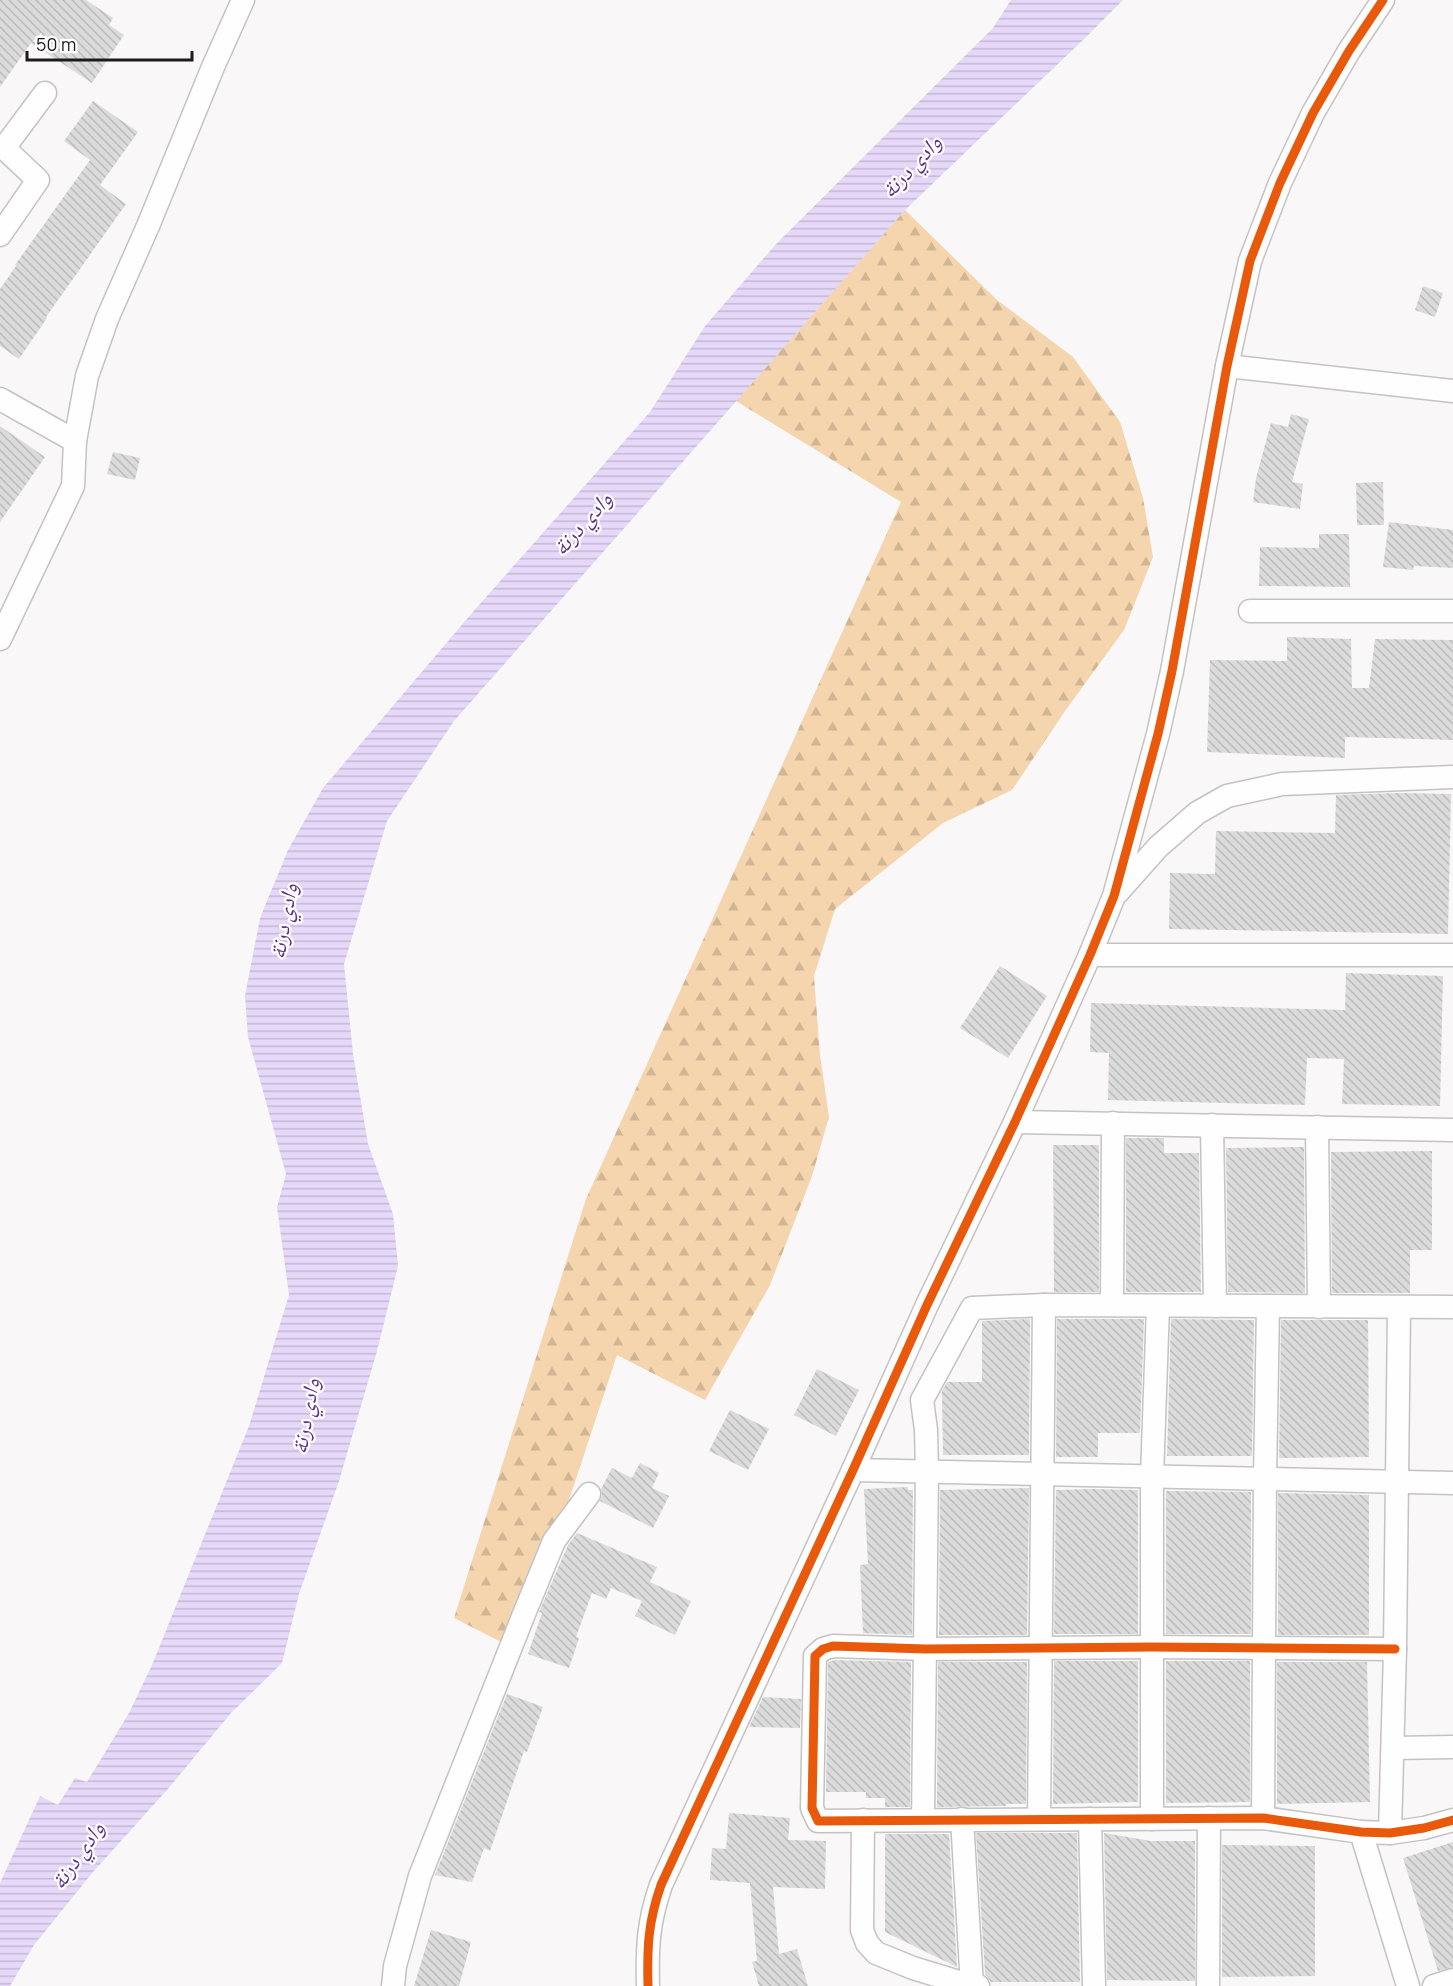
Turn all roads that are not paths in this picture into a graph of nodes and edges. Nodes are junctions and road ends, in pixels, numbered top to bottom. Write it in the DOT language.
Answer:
graph roads {
  1 [pos="243,0"];
  2 [pos="1383,0"];
  3 [pos="45,93"];
  4 [pos="0,236"];
  5 [pos="1227,366"];
  6 [pos="1453,391"];
  7 [pos="0,399"];
  8 [pos="75,441"];
  9 [pos="5,610"];
  10 [pos="1250,611"];
  11 [pos="1453,611"];
  12 [pos="0,639"];
  13 [pos="1453,777"];
  14 [pos="1114,896"];
  15 [pos="1090,955"];
  16 [pos="1453,955"];
  17 [pos="1015,1122"];
  18 [pos="1113,1123"];
  19 [pos="1212,1125"];
  20 [pos="1317,1127"];
  21 [pos="1453,1130"];
  22 [pos="1044,1305"];
  23 [pos="1112,1305"];
  24 [pos="1158,1306"];
  25 [pos="1215,1306"];
  26 [pos="1268,1306"];
  27 [pos="1319,1307"];
  28 [pos="1453,1307"];
  29 [pos="1399,1308"];
  30 [pos="853,1470"];
  31 [pos="927,1471"];
  32 [pos="1042,1474"];
  33 [pos="1152,1477"];
  34 [pos="1265,1479"];
  35 [pos="1397,1482"];
  36 [pos="1453,1483"];
  37 [pos="589,1494"];
  38 [pos="1152,1647"];
  39 [pos="925,1649"];
  40 [pos="1042,1649"];
  41 [pos="1264,1649"];
  42 [pos="1395,1649"];
  43 [pos="1453,1747"];
  44 [pos="1393,1748"];
  45 [pos="1152,1818"];
  46 [pos="1209,1818"];
  47 [pos="1263,1818"];
  48 [pos="1039,1819"];
  49 [pos="1090,1819"];
  50 [pos="863,1820"];
  51 [pos="923,1820"];
  52 [pos="962,1820"];
  53 [pos="1453,1820"];
  54 [pos="1361,1832"];
  55 [pos="1390,1833"];
  56 [pos="931,1979"];
  57 [pos="1453,1980"];
  58 [pos="1402,1985"];
  59 [pos="393,1986"];
  60 [pos="648,1986"];
  61 [pos="972,1986"];
  62 [pos="978,1986"];
  63 [pos="1094,1986"];
  64 [pos="1208,1986"];
  65 [pos="1434,1986"];
  1 -- 8 [label="street"];
  2 -- 5 [label="street"];
  3 -- 4 [label="street"];
  5 -- 6 [label="street"];
  5 -- 14 [label="street"];
  7 -- 8 [label="street"];
  8 -- 9 [label="street"];
  9 -- 12 [label="street"];
  10 -- 11 [label="street"];
  13 -- 14 [label="street"];
  14 -- 15 [label="street"];
  15 -- 16 [label="street"];
  15 -- 17 [label="street"];
  17 -- 18 [label="street"];
  17 -- 30 [label="street"];
  18 -- 19 [label="street"];
  18 -- 23 [label="street"];
  19 -- 20 [label="street"];
  19 -- 25 [label="street"];
  20 -- 21 [label="street"];
  20 -- 27 [label="street"];
  22 -- 23 [label="street"];
  22 -- 31 [label="street"];
  22 -- 32 [label="street"];
  23 -- 24 [label="street"];
  24 -- 25 [label="street"];
  24 -- 33 [label="street"];
  25 -- 26 [label="street"];
  26 -- 27 [label="street"];
  26 -- 34 [label="street"];
  27 -- 29 [label="street"];
  28 -- 29 [label="street"];
  29 -- 35 [label="street"];
  30 -- 31 [label="street"];
  30 -- 60 [label="street"];
  31 -- 32 [label="street"];
  31 -- 39 [label="street"];
  32 -- 33 [label="street"];
  32 -- 40 [label="street"];
  33 -- 34 [label="street"];
  33 -- 38 [label="street"];
  34 -- 35 [label="street"];
  34 -- 41 [label="street"];
  35 -- 36 [label="street"];
  35 -- 42 [label="street"];
  37 -- 59 [label="street"];
  38 -- 40 [label="street"];
  38 -- 41 [label="street"];
  38 -- 45 [label="street"];
  39 -- 40 [label="street"];
  39 -- 50 [label="street"];
  39 -- 51 [label="street"];
  40 -- 48 [label="street"];
  41 -- 42 [label="street"];
  41 -- 47 [label="street"];
  42 -- 44 [label="street"];
  43 -- 44 [label="street"];
  44 -- 55 [label="street"];
  45 -- 46 [label="street"];
  45 -- 49 [label="street"];
  46 -- 47 [label="street"];
  46 -- 64 [label="street"];
  47 -- 54 [label="street"];
  48 -- 49 [label="street"];
  48 -- 52 [label="street"];
  49 -- 63 [label="street"];
  50 -- 51 [label="street"];
  50 -- 56 [label="street"];
  51 -- 52 [label="street"];
  52 -- 61 [label="street"];
  53 -- 55 [label="street"];
  54 -- 55 [label="street"];
  54 -- 58 [label="street"];
  56 -- 61 [label="street"];
  57 -- 65 [label="street"];
  61 -- 62 [label="street"];
}
